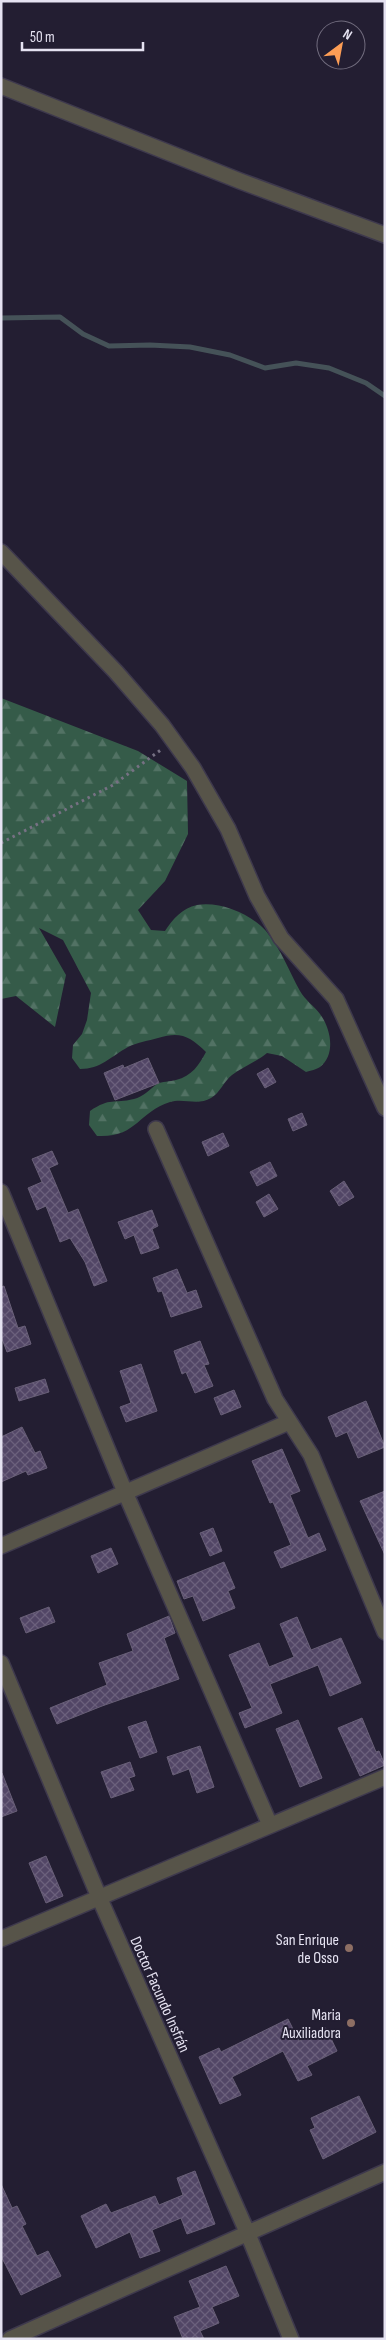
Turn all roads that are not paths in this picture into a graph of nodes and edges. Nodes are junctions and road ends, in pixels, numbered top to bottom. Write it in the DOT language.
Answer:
graph roads {
  1 [pos="1,86"];
  2 [pos="385,236"];
  3 [pos="1,552"];
  4 [pos="385,1108"];
  5 [pos="156,1129"];
  6 [pos="1,1192"];
  7 [pos="289,1422"];
  8 [pos="125,1492"];
  9 [pos="1,1546"];
  10 [pos="385,1632"];
  11 [pos="1,1663"];
  12 [pos="385,1777"];
  13 [pos="270,1826"];
  14 [pos="99,1897"];
  15 [pos="1,1939"];
  16 [pos="385,2172"];
  17 [pos="248,2234"];
  18 [pos="10,2339"];
  19 [pos="291,2339"];
  1 -- 2 [label="street"];
  3 -- 4 [label="street"];
  5 -- 7 [label="street"];
  6 -- 8 [label="street"];
  7 -- 8 [label="street"];
  7 -- 10 [label="street"];
  8 -- 9 [label="street"];
  8 -- 13 [label="street"];
  11 -- 14 [label="street, Doctor Facundo Insfrán"];
  12 -- 13 [label="street"];
  13 -- 14 [label="street"];
  14 -- 15 [label="street"];
  14 -- 17 [label="street, Doctor Facundo Insfrán"];
  16 -- 17 [label="street"];
  17 -- 18 [label="street"];
  17 -- 19 [label="street, Doctor Facundo Insfrán"];
}
